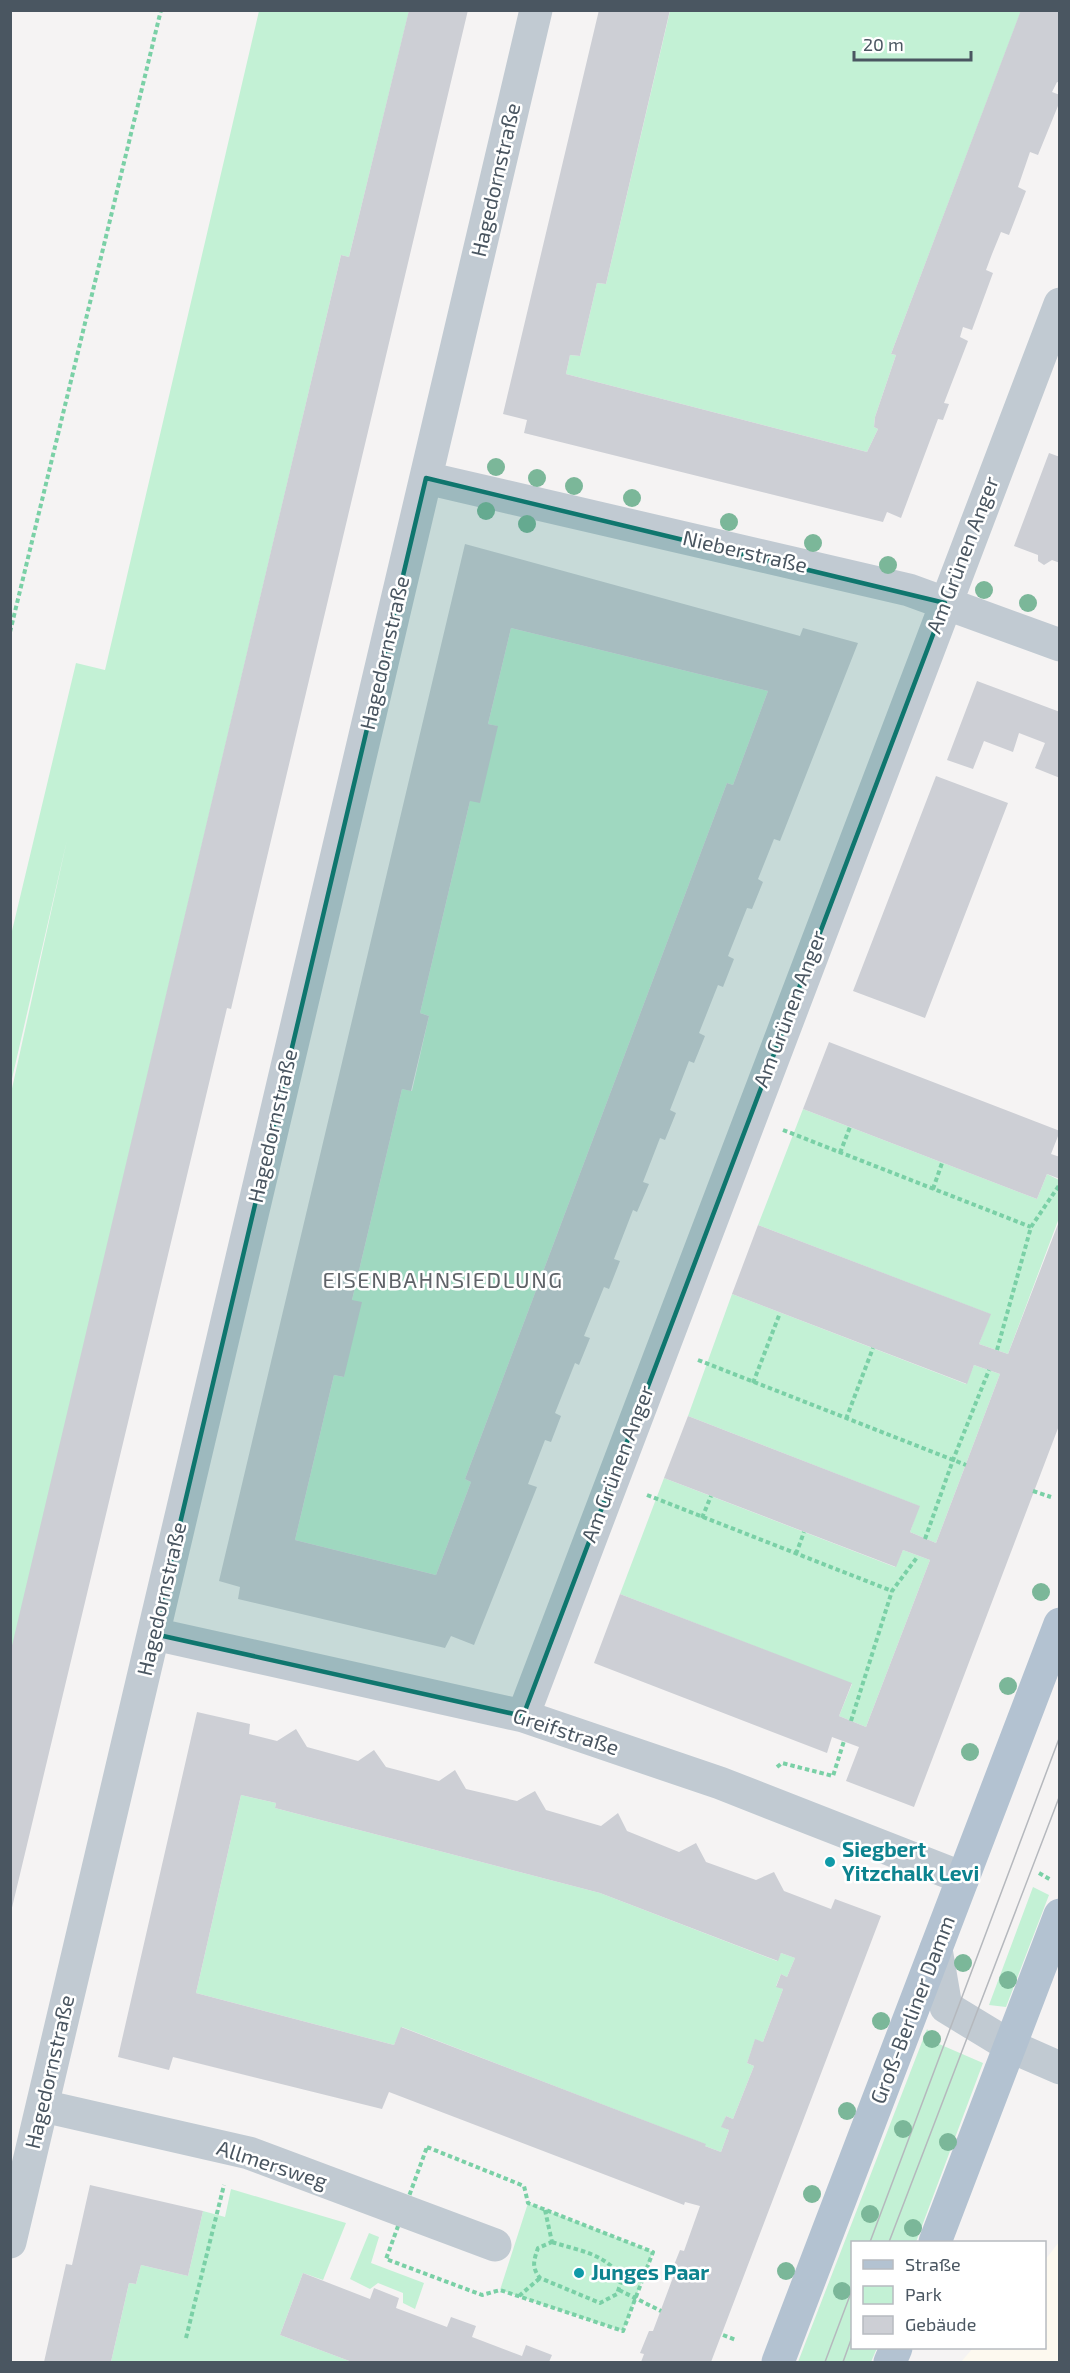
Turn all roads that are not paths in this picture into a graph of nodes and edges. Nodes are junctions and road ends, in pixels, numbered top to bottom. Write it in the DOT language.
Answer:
graph roads {
  1 [pos="536,10"];
  2 [pos="1059,304"];
  3 [pos="426,478"];
  4 [pos="945,603"];
  5 [pos="1059,645"];
  6 [pos="1059,1624"];
  7 [pos="154,1634"];
  8 [pos="523,1716"];
  9 [pos="963,1878"];
  10 [pos="1059,1916"];
  11 [pos="936,1949"];
  12 [pos="1010,2046"];
  13 [pos="1059,2068"];
  14 [pos="43,2106"];
  15 [pos="935,2241"];
  16 [pos="10,2242"];
  17 [pos="495,2245"];
  18 [pos="778,2362"];
  1 -- 3 [label="street, Hagedornstraße"];
  2 -- 4 [label="street, Am Grünen Anger"];
  3 -- 4 [label="street, Nieberstraße"];
  3 -- 7 [label="street, Hagedornstraße"];
  4 -- 5 [label="street, Nieberstraße"];
  4 -- 8 [label="street, Am Grünen Anger"];
  6 -- 9 [label="main road, Groß-Berliner Damm"];
  7 -- 8 [label="street, Greifstraße"];
  7 -- 14 [label="street, Hagedornstraße"];
  8 -- 9 [label="street, Greifstraße"];
  9 -- 11 [label="main road, Groß-Berliner Damm"];
  10 -- 12 [label="main road"];
  11 -- 12 [label="street"];
  11 -- 18 [label="main road, Groß-Berliner Damm"];
  12 -- 13 [label="street"];
  12 -- 15 [label="main road"];
  14 -- 16 [label="street, Hagedornstraße"];
  14 -- 17 [label="street, Allmersweg"];
}
